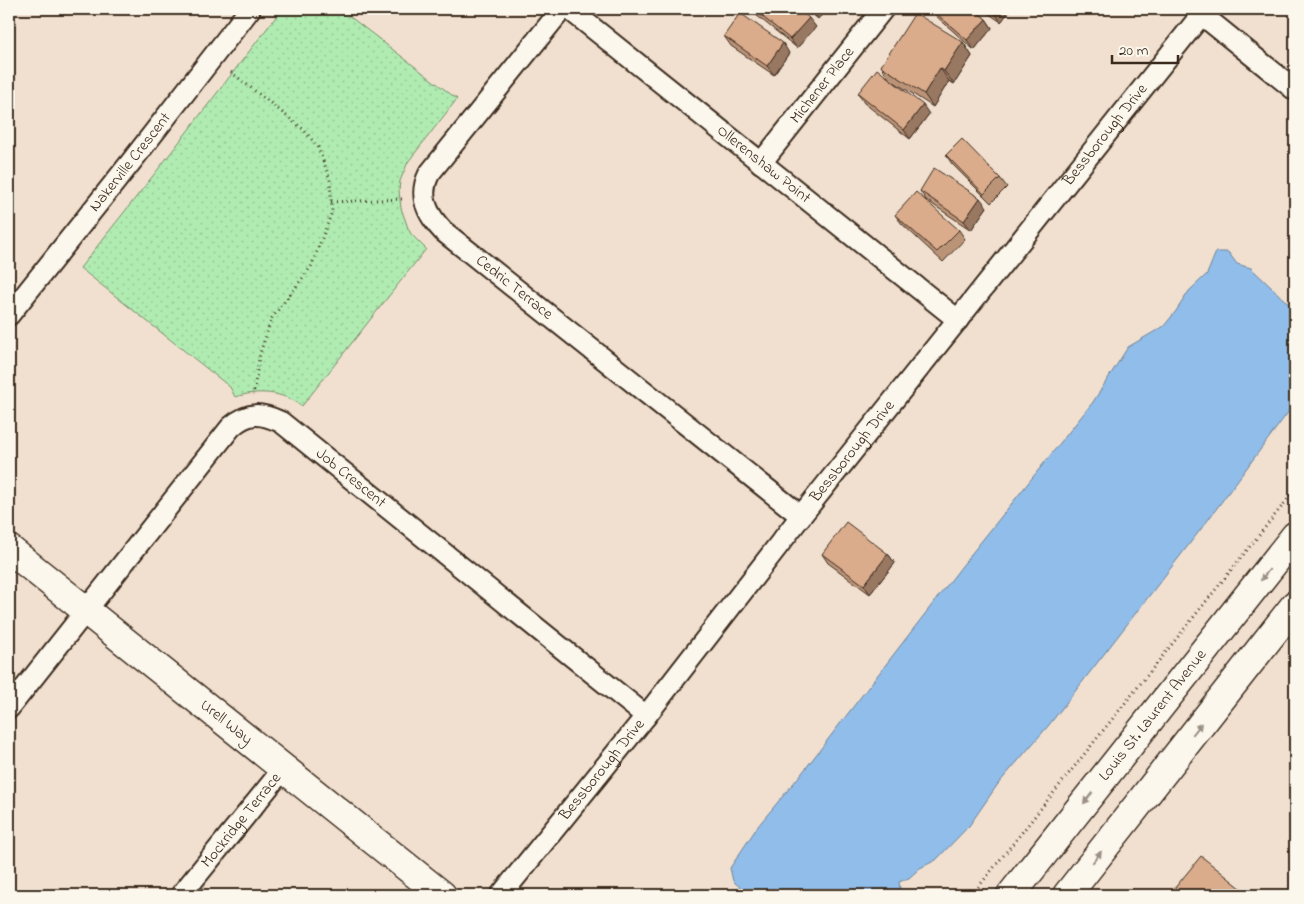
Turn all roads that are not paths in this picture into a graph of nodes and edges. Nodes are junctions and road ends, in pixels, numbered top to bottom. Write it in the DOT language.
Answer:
graph roads {
  1 [pos="250,9"];
  2 [pos="562,9"];
  3 [pos="569,9"];
  4 [pos="883,9"];
  5 [pos="1203,12"];
  6 [pos="1295,90"];
  7 [pos="761,163"];
  8 [pos="9,315"];
  9 [pos="958,320"];
  10 [pos="801,516"];
  11 [pos="1295,536"];
  12 [pos="9,549"];
  13 [pos="1295,605"];
  14 [pos="86,611"];
  15 [pos="9,708"];
  16 [pos="646,716"];
  17 [pos="284,768"];
  18 [pos="181,895"];
  19 [pos="442,895"];
  20 [pos="501,895"];
  21 [pos="1011,895"];
  22 [pos="1067,895"];
  1 -- 8 [label="street, Nakerville Crescent"];
  2 -- 10 [label="street, Cedric Terrace"];
  3 -- 7 [label="street, Ollerenshaw Point"];
  4 -- 7 [label="street, Michener Place"];
  5 -- 6 [label="street"];
  5 -- 9 [label="street, Bessborough Drive"];
  7 -- 9 [label="street, Ollerenshaw Point"];
  9 -- 10 [label="street, Bessborough Drive"];
  10 -- 16 [label="street, Bessborough Drive"];
  11 -- 21 [label="main road, Louis St. Laurent Avenue, one-way"];
  12 -- 14 [label="main road, Urell Way"];
  22 -- 13 [label="main road, one-way"];
  14 -- 15 [label="street, Job Crescent"];
  14 -- 16 [label="street, Job Crescent"];
  14 -- 17 [label="main road, Urell Way"];
  16 -- 20 [label="street, Bessborough Drive"];
  17 -- 18 [label="street, Mockridge Terrace"];
  17 -- 19 [label="main road, Urell Way"];
}
